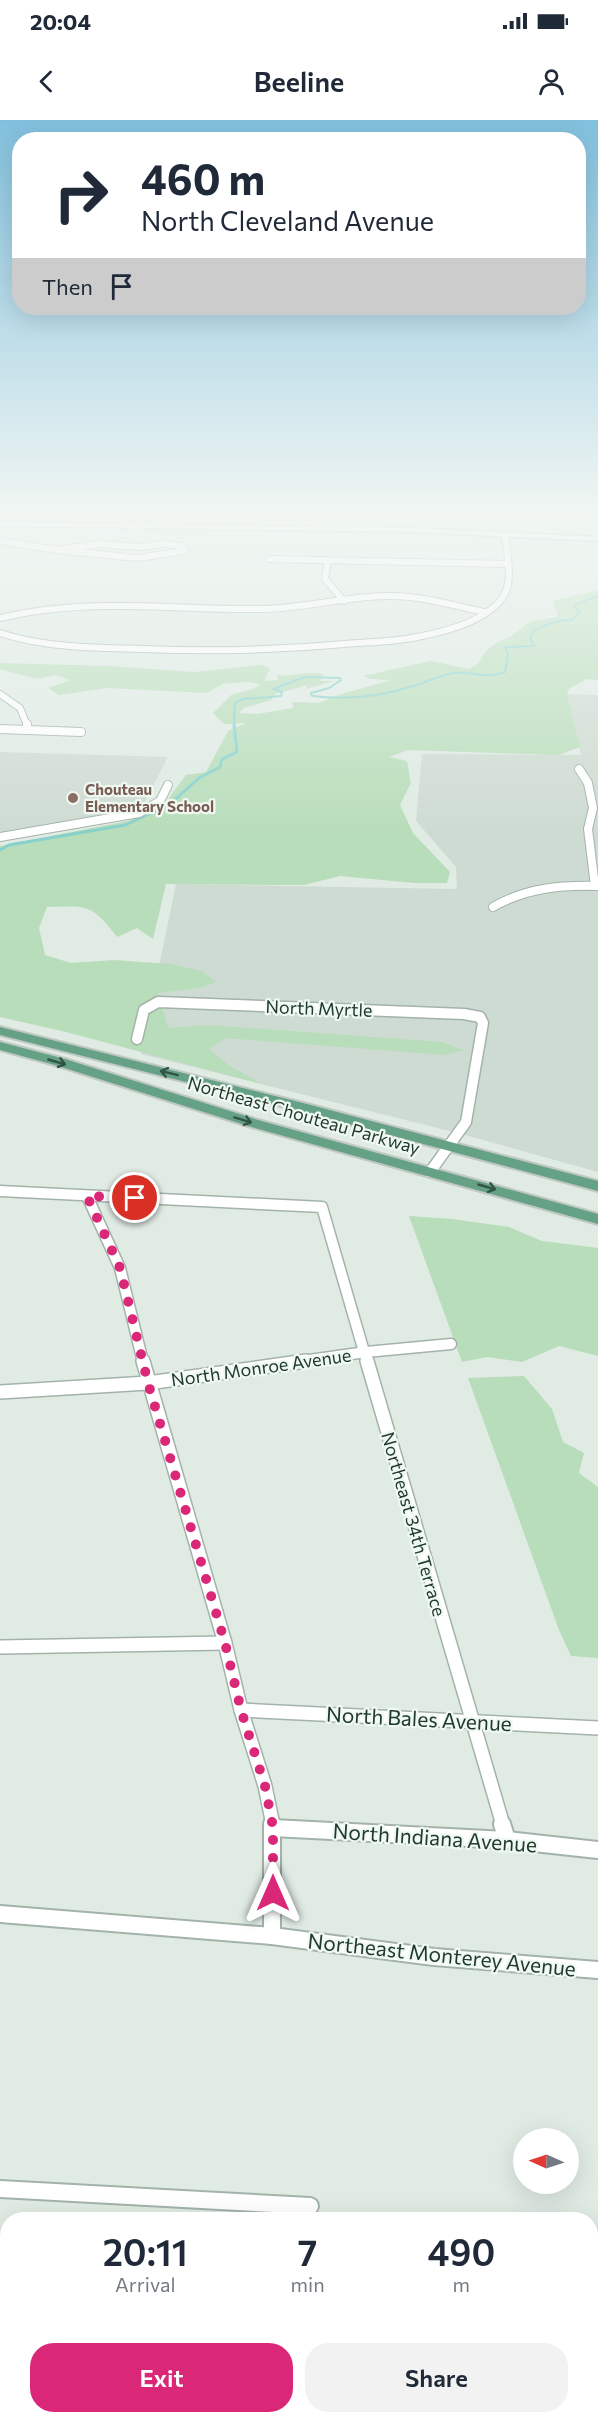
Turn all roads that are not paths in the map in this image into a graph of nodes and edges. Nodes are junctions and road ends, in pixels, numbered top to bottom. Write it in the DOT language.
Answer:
graph roads {
  1 [pos="475,616"];
  2 [pos="0,633"];
  3 [pos="0,694"];
  4 [pos="0,729"];
  5 [pos="27,730"];
  6 [pos="81,732"];
  7 [pos="579,769"];
  8 [pos="168,785"];
  9 [pos="0,837"];
  10 [pos="597,886"];
  11 [pos="493,908"];
  12 [pos="0,1031"];
  13 [pos="137,1039"];
  14 [pos="0,1046"];
  15 [pos="448,1148"];
  16 [pos="430,1172"];
  17 [pos="598,1186"];
  18 [pos="0,1191"];
  19 [pos="87,1196"];
  20 [pos="598,1219"];
  21 [pos="451,1344"];
  22 [pos="366,1352"];
  23 [pos="148,1383"];
  24 [pos="0,1392"];
  25 [pos="225,1643"];
  26 [pos="0,1647"];
  27 [pos="241,1710"];
  28 [pos="469,1720"];
  29 [pos="598,1728"];
  30 [pos="273,1827"];
  31 [pos="507,1840"];
  32 [pos="598,1850"];
  33 [pos="0,1914"];
  34 [pos="272,1936"];
  35 [pos="598,1970"];
  36 [pos="0,2189"];
  37 [pos="310,2206"];
  1 -- 2 [label="street"];
  3 -- 5 [label="street"];
  4 -- 5 [label="street"];
  5 -- 6 [label="street"];
  7 -- 10 [label="street"];
  8 -- 9 [label="street"];
  10 -- 11 [label="street"];
  15 -- 12 [label="main road, Northeast Chouteau Parkway, one-way"];
  13 -- 15 [label="street, North Myrtle"];
  14 -- 16 [label="main road, Northeast Chouteau Parkway, one-way"];
  15 -- 16 [label="street"];
  15 -- 17 [label="main road, Northeast Chouteau Parkway"];
  16 -- 20 [label="main road, Northeast Chouteau Parkway, one-way"];
  18 -- 19 [label="street"];
  19 -- 22 [label="street, Northeast 34th Terrace"];
  19 -- 23 [label="street"];
  21 -- 22 [label="street, North Monroe Avenue"];
  22 -- 23 [label="street, North Monroe Avenue"];
  22 -- 28 [label="street, Northeast 34th Terrace"];
  23 -- 24 [label="street, North Monroe Avenue"];
  23 -- 25 [label="street"];
  25 -- 26 [label="street"];
  25 -- 27 [label="street"];
  27 -- 28 [label="street, North Bales Avenue"];
  27 -- 30 [label="street"];
  28 -- 29 [label="street, North Bales Avenue"];
  28 -- 31 [label="street, Northeast 34th Terrace"];
  30 -- 31 [label="street, North Indiana Avenue"];
  30 -- 34 [label="street"];
  31 -- 32 [label="street, North Indiana Avenue"];
  33 -- 34 [label="street, Northeast Monterey Avenue"];
  34 -- 35 [label="street, Northeast Monterey Avenue"];
  36 -- 37 [label="street"];
}
